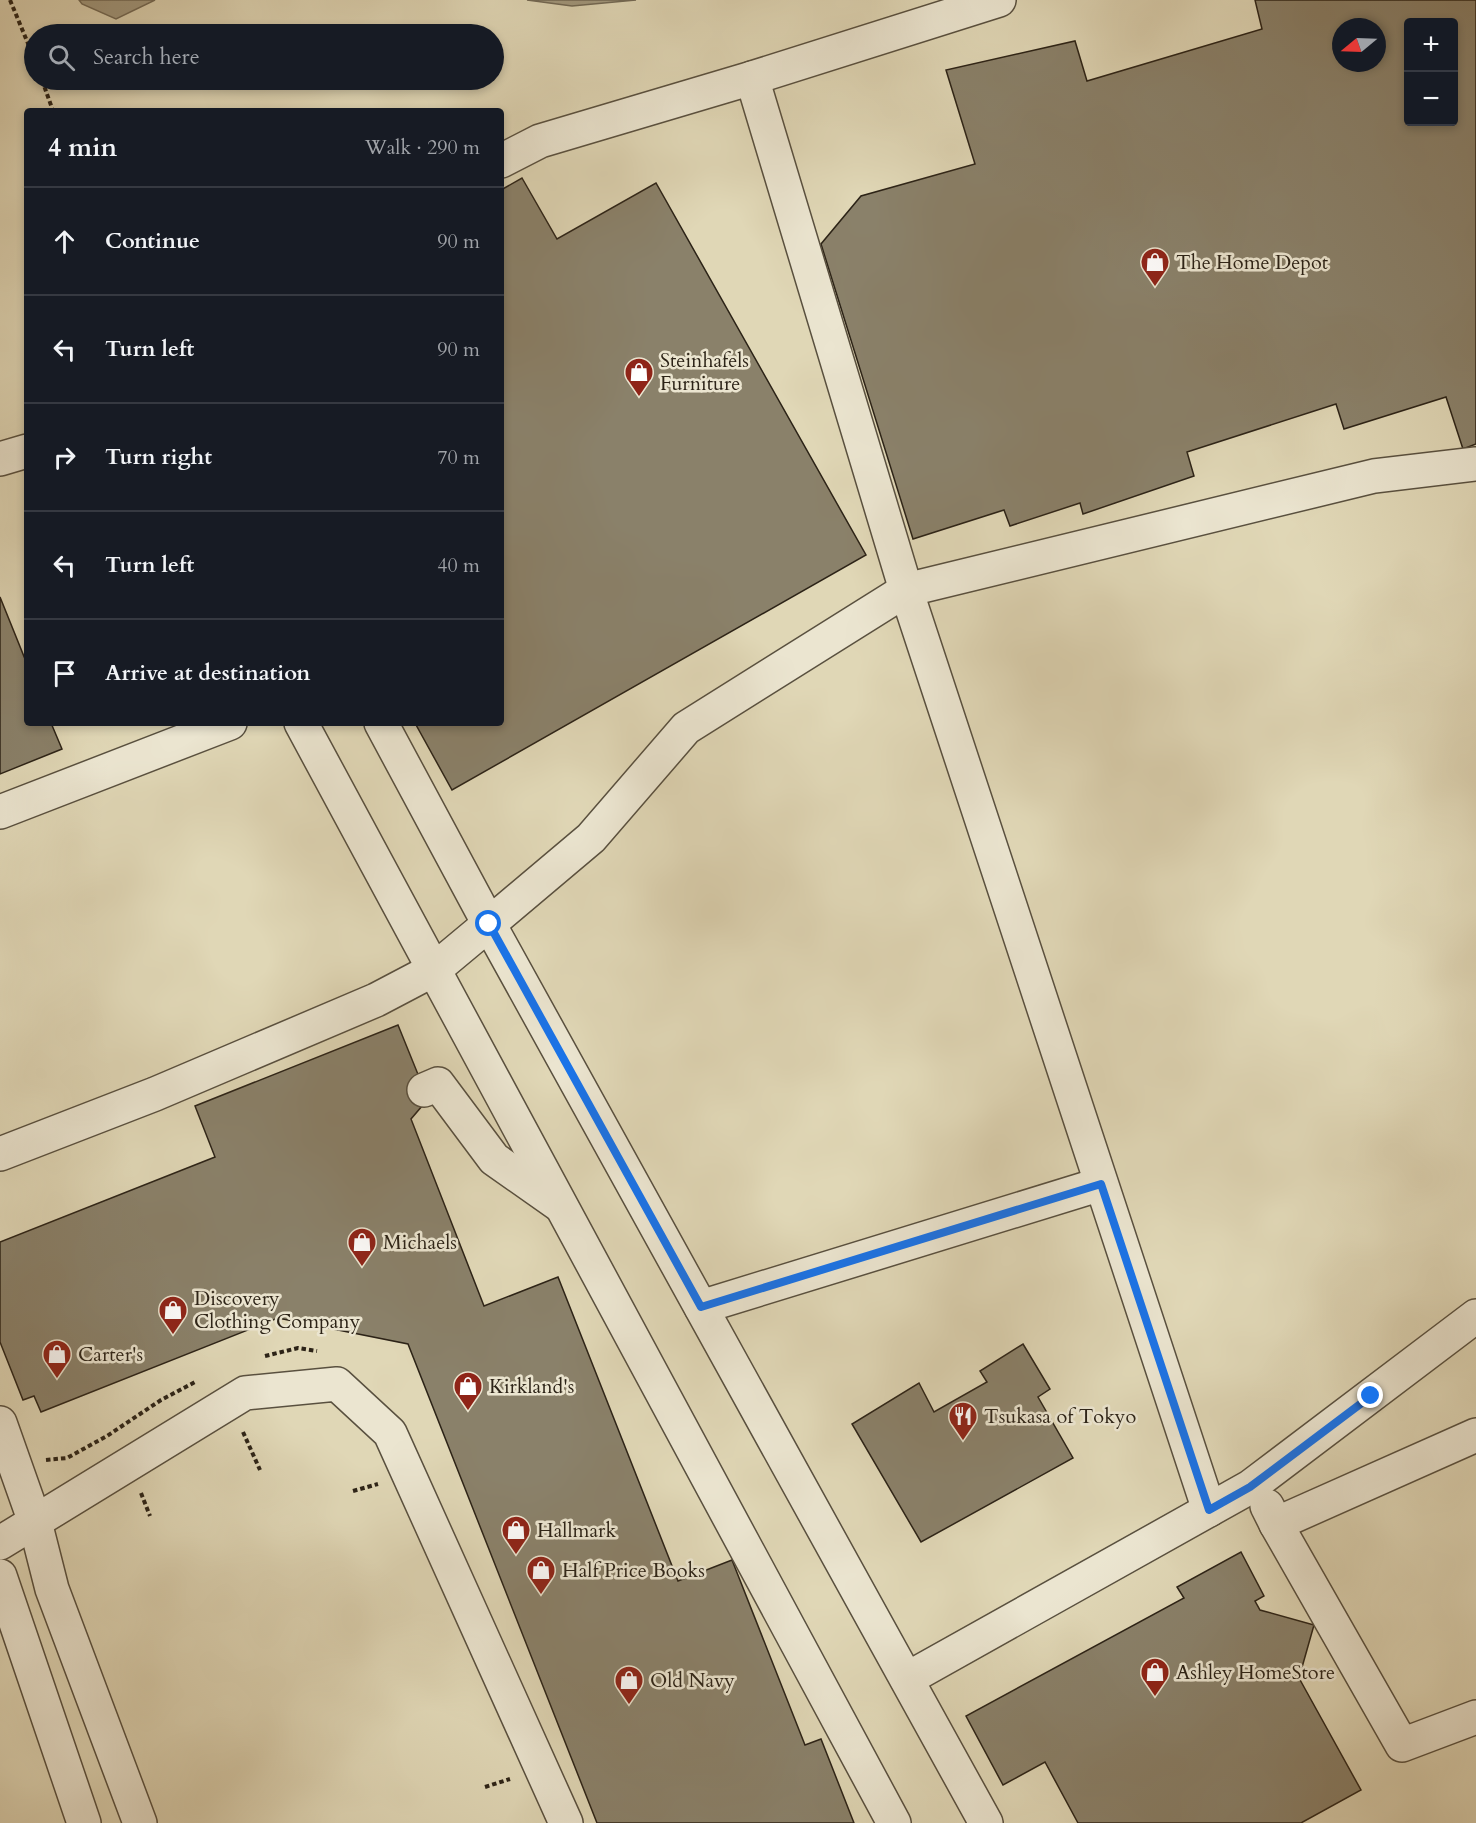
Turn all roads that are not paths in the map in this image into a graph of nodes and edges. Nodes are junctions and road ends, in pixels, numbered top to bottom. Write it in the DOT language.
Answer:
graph roads {
  1 [pos="999,0"];
  2 [pos="752,78"];
  3 [pos="504,159"];
  4 [pos="24,452"];
  5 [pos="0,459"];
  6 [pos="1476,464"];
  7 [pos="906,590"];
  8 [pos="222,726"];
  9 [pos="303,726"];
  10 [pos="383,726"];
  11 [pos="0,812"];
  12 [pos="489,924"];
  13 [pos="435,969"];
  14 [pos="424,1090"];
  15 [pos="0,1154"];
  16 [pos="1101,1184"];
  17 [pos="564,1209"];
  18 [pos="701,1307"];
  19 [pos="1476,1316"];
  20 [pos="0,1423"];
  21 [pos="1476,1435"];
  22 [pos="1254,1484"];
  23 [pos="1209,1510"];
  24 [pos="35,1522"];
  25 [pos="1276,1524"];
  26 [pos="0,1543"];
  27 [pos="0,1576"];
  28 [pos="907,1679"];
  29 [pos="1476,1717"];
  30 [pos="84,1823"];
  31 [pos="140,1823"];
  32 [pos="566,1823"];
  33 [pos="894,1823"];
  34 [pos="986,1823"];
  1 -- 2 [label="lane"];
  2 -- 3 [label="lane"];
  2 -- 7 [label="lane"];
  4 -- 5 [label="lane"];
  6 -- 7 [label="lane"];
  7 -- 12 [label="lane"];
  7 -- 16 [label="lane"];
  8 -- 11 [label="lane"];
  9 -- 13 [label="lane"];
  10 -- 12 [label="lane"];
  12 -- 13 [label="lane"];
  12 -- 18 [label="lane"];
  13 -- 15 [label="lane"];
  13 -- 17 [label="lane"];
  14 -- 17 [label="lane"];
  16 -- 18 [label="lane"];
  16 -- 23 [label="lane"];
  17 -- 33 [label="lane"];
  18 -- 28 [label="lane"];
  19 -- 22 [label="lane"];
  20 -- 24 [label="lane"];
  21 -- 25 [label="lane"];
  22 -- 23 [label="lane"];
  22 -- 25 [label="lane"];
  23 -- 28 [label="lane"];
  24 -- 26 [label="lane"];
  24 -- 31 [label="lane"];
  24 -- 32 [label="lane"];
  25 -- 29 [label="lane"];
  27 -- 30 [label="lane"];
  28 -- 34 [label="lane"];
}
